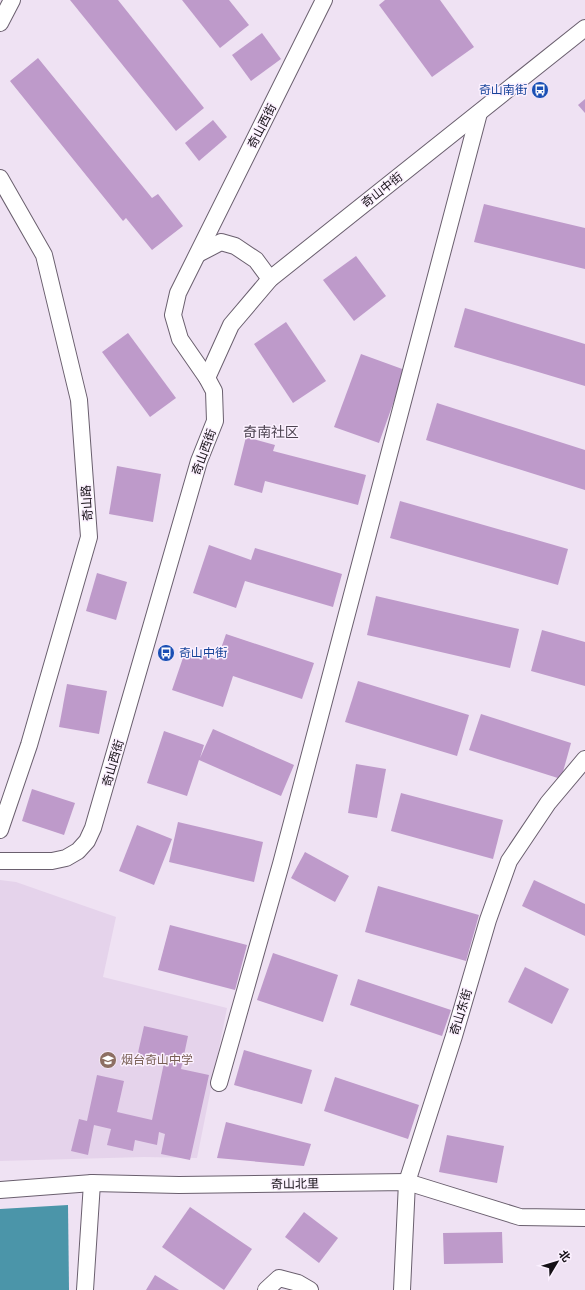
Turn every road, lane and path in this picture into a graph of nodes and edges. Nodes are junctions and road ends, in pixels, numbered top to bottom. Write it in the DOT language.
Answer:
graph roads {
  1 [pos="12,0"];
  2 [pos="324,0"];
  3 [pos="0,23"];
  4 [pos="585,28"];
  5 [pos="480,113"];
  6 [pos="0,178"];
  7 [pos="198,254"];
  8 [pos="270,279"];
  9 [pos="207,378"];
  10 [pos="585,760"];
  11 [pos="0,830"];
  12 [pos="0,861"];
  13 [pos="219,1083"];
  14 [pos="407,1182"];
  15 [pos="92,1183"];
  16 [pos="0,1190"];
  17 [pos="585,1218"];
  18 [pos="85,1290"];
  19 [pos="266,1290"];
  20 [pos="310,1290"];
  21 [pos="402,1290"];
  1 -- 3 [label="street"];
  2 -- 7 [label="street, 奇山西街"];
  4 -- 5 [label="street, 奇山中街"];
  5 -- 8 [label="street, 奇山中街"];
  5 -- 13 [label="street"];
  6 -- 11 [label="street, 奇山路"];
  7 -- 8 [label="street"];
  7 -- 9 [label="street, 奇山西街"];
  8 -- 9 [label="street, 奇山中街"];
  9 -- 12 [label="street, 奇山西街"];
  10 -- 14 [label="street, 奇山东街"];
  14 -- 15 [label="street, 奇山北里"];
  14 -- 17 [label="street, 奇山北里"];
  14 -- 21 [label="street, 奇山东街"];
  15 -- 16 [label="street, 奇山北里"];
  15 -- 18 [label="street"];
  19 -- 20 [label="street"];
}
